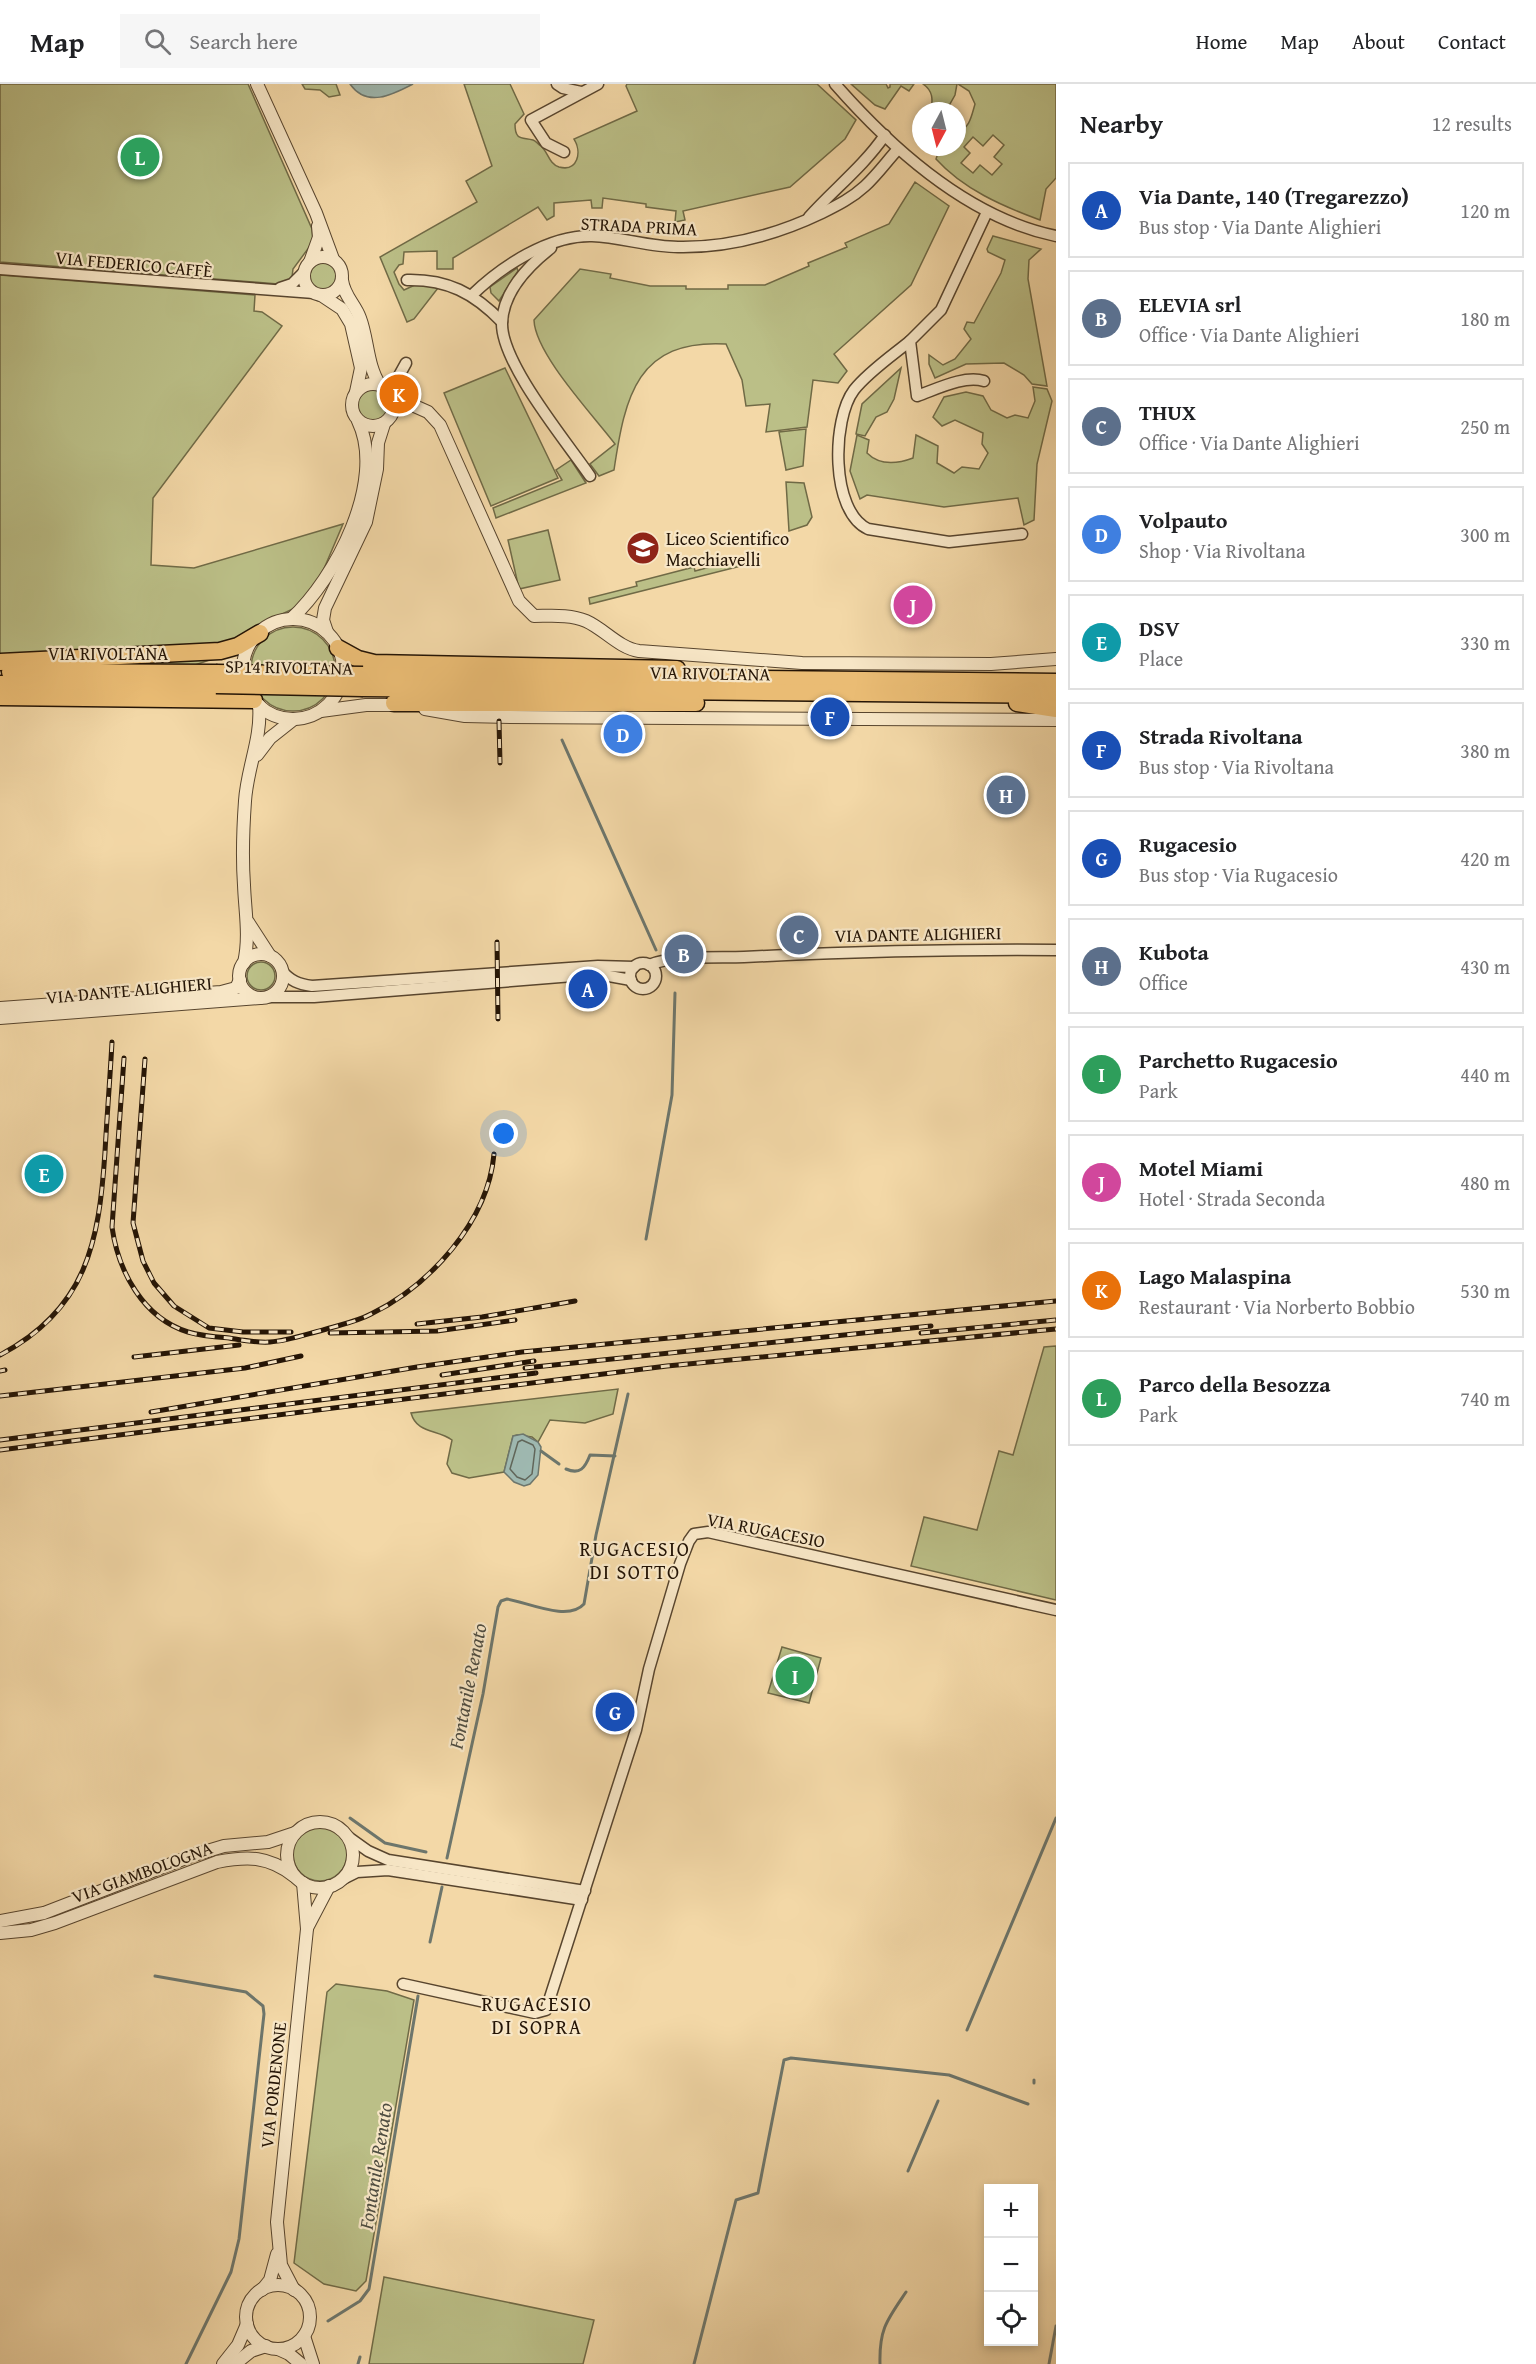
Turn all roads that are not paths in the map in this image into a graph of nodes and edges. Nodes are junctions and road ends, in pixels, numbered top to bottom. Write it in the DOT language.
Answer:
graph roads {
  1 [pos="257,84"];
  2 [pos="556,84"];
  3 [pos="598,84"];
  4 [pos="835,84"];
  5 [pos="581,92"];
  6 [pos="885,135"];
  7 [pos="898,149"];
  8 [pos="564,152"];
  9 [pos="987,212"];
  10 [pos="316,213"];
  11 [pos="805,221"];
  12 [pos="1056,236"];
  13 [pos="564,240"];
  14 [pos="333,259"];
  15 [pos="307,267"];
  16 [pos="0,269"];
  17 [pos="342,280"];
  18 [pos="407,280"];
  19 [pos="265,291"];
  20 [pos="317,294"];
  21 [pos="472,295"];
  22 [pos="502,322"];
  23 [pos="910,341"];
  24 [pos="984,381"];
  25 [pos="386,390"];
  26 [pos="356,392"];
  27 [pos="358,421"];
  28 [pos="384,424"];
  29 [pos="590,476"];
  30 [pos="1022,534"];
  31 [pos="291,619"];
  32 [pos="327,632"];
  33 [pos="260,633"];
  34 [pos="338,648"];
  35 [pos="1056,659"];
  36 [pos="0,662"];
  37 [pos="0,671"];
  38 [pos="1056,672"];
  39 [pos="216,679"];
  40 [pos="827,681"];
  41 [pos="917,681"];
  42 [pos="363,682"];
  43 [pos="1056,682"];
  44 [pos="0,684"];
  45 [pos="800,693"];
  46 [pos="843,694"];
  47 [pos="1056,695"];
  48 [pos="0,697"];
  49 [pos="257,702"];
  50 [pos="394,703"];
  51 [pos="1056,709"];
  52 [pos="321,711"];
  53 [pos="294,719"];
  54 [pos="1056,720"];
  55 [pos="251,767"];
  56 [pos="248,921"];
  57 [pos="1056,951"];
  58 [pos="270,956"];
  59 [pos="673,960"];
  60 [pos="244,963"];
  61 [pos="649,965"];
  62 [pos="634,968"];
  63 [pos="282,971"];
  64 [pos="656,975"];
  65 [pos="510,977"];
  66 [pos="240,980"];
  67 [pos="631,980"];
  68 [pos="342,990"];
  69 [pos="263,998"];
  70 [pos="0,1008"];
  71 [pos="0,1018"];
  72 [pos="1056,1610"];
  73 [pos="295,1833"];
  74 [pos="347,1836"];
  75 [pos="299,1879"];
  76 [pos="343,1879"];
  77 [pos="329,1886"];
  78 [pos="584,1895"];
  79 [pos="0,1922"];
  80 [pos="307,1929"];
  81 [pos="0,1933"];
  82 [pos="402,1984"];
  83 [pos="278,2244"];
  84 [pos="262,2290"];
  85 [pos="294,2290"];
  86 [pos="247,2324"];
  87 [pos="304,2336"];
  88 [pos="271,2347"];
  89 [pos="223,2364"];
  90 [pos="235,2364"];
  91 [pos="301,2364"];
  92 [pos="313,2364"];
  1 -- 10 [label="street"];
  2 -- 5 [label="street"];
  3 -- 5 [label="street"];
  4 -- 6 [label="street"];
  5 -- 8 [label="street"];
  6 -- 7 [label="street"];
  6 -- 11 [label="street"];
  7 -- 9 [label="street"];
  7 -- 11 [label="street, STRADA PRIMA"];
  9 -- 12 [label="street"];
  9 -- 23 [label="street"];
  10 -- 14 [label="street"];
  10 -- 15 [label="street"];
  11 -- 13 [label="street, STRADA PRIMA"];
  13 -- 21 [label="street, STRADA PRIMA"];
  13 -- 22 [label="street, STRADA PRIMA"];
  14 -- 15 [label="street"];
  14 -- 17 [label="street"];
  15 -- 19 [label="street"];
  15 -- 20 [label="street"];
  16 -- 19 [label="street, VIA FEDERICO CAFFÈ"];
  17 -- 20 [label="street"];
  17 -- 25 [label="street"];
  18 -- 21 [label="street"];
  19 -- 20 [label="street, VIA FEDERICO CAFFÈ"];
  20 -- 26 [label="street"];
  21 -- 22 [label="street"];
  22 -- 29 [label="street, STRADA PRIMA"];
  23 -- 24 [label="street"];
  23 -- 30 [label="street"];
  25 -- 26 [label="street"];
  25 -- 28 [label="street"];
  25 -- 35 [label="street"];
  26 -- 27 [label="street"];
  27 -- 28 [label="street"];
  27 -- 31 [label="street"];
  28 -- 32 [label="street"];
  31 -- 32 [label="street"];
  31 -- 33 [label="street"];
  32 -- 34 [label="street"];
  33 -- 36 [label="highway"];
  33 -- 49 [label="street"];
  34 -- 40 [label="highway"];
  34 -- 52 [label="street"];
  37 -- 39 [label="highway, VIA RIVOLTANA"];
  38 -- 41 [label="highway"];
  39 -- 42 [label="highway, SP14 RIVOLTANA, bridge"];
  39 -- 44 [label="highway, VIA RIVOLTANA"];
  40 -- 41 [label="highway, VIA RIVOLTANA"];
  40 -- 42 [label="highway, VIA RIVOLTANA"];
  41 -- 43 [label="highway, VIA RIVOLTANA"];
  42 -- 45 [label="highway, VIA RIVOLTANA"];
  45 -- 46 [label="highway, VIA RIVOLTANA"];
  45 -- 50 [label="highway"];
  46 -- 47 [label="highway, VIA RIVOLTANA"];
  46 -- 51 [label="highway"];
  48 -- 49 [label="highway"];
  49 -- 53 [label="street"];
  49 -- 55 [label="street"];
  50 -- 52 [label="street"];
  50 -- 54 [label="street"];
  52 -- 53 [label="street"];
  53 -- 55 [label="street"];
  55 -- 56 [label="street"];
  56 -- 58 [label="street"];
  56 -- 60 [label="street"];
  57 -- 59 [label="street, VIA DANTE ALIGHIERI"];
  58 -- 60 [label="street"];
  58 -- 63 [label="street"];
  59 -- 61 [label="street, VIA DANTE ALIGHIERI"];
  59 -- 64 [label="street"];
  60 -- 66 [label="street"];
  61 -- 62 [label="street"];
  61 -- 64 [label="street"];
  62 -- 65 [label="street, VIA DANTE ALIGHIERI"];
  62 -- 67 [label="street"];
  63 -- 68 [label="street, VIA DANTE ALIGHIERI"];
  63 -- 69 [label="street"];
  64 -- 67 [label="street"];
  65 -- 67 [label="street, VIA DANTE ALIGHIERI"];
  65 -- 68 [label="street, VIA DANTE ALIGHIERI"];
  66 -- 69 [label="street"];
  66 -- 70 [label="street, VIA DANTE ALIGHIERI"];
  68 -- 69 [label="street, VIA DANTE ALIGHIERI"];
  69 -- 71 [label="street, VIA DANTE ALIGHIERI"];
  72 -- 78 [label="street, VIA RUGACESIO"];
  73 -- 74 [label="street"];
  73 -- 75 [label="street"];
  73 -- 79 [label="street, VIA GIAMBOLOGNA"];
  74 -- 76 [label="street"];
  74 -- 78 [label="street"];
  75 -- 77 [label="street"];
  75 -- 80 [label="street, VIA PORDENONE"];
  75 -- 81 [label="street, VIA GIAMBOLOGNA"];
  76 -- 77 [label="street"];
  76 -- 78 [label="street"];
  77 -- 80 [label="street, VIA PORDENONE"];
  78 -- 82 [label="street, VIA RUGACESIO"];
  80 -- 83 [label="street, VIA PORDENONE"];
  83 -- 84 [label="street, VIA PORDENONE"];
  83 -- 85 [label="street, VIA PORDENONE"];
  84 -- 85 [label="street"];
  84 -- 86 [label="street, VIA PORDENONE"];
  85 -- 87 [label="street, VIA PORDENONE"];
  86 -- 88 [label="street"];
  86 -- 89 [label="street, VIA PORDENONE"];
  87 -- 88 [label="street"];
  87 -- 92 [label="street"];
  88 -- 90 [label="street"];
  88 -- 91 [label="street"];
}
